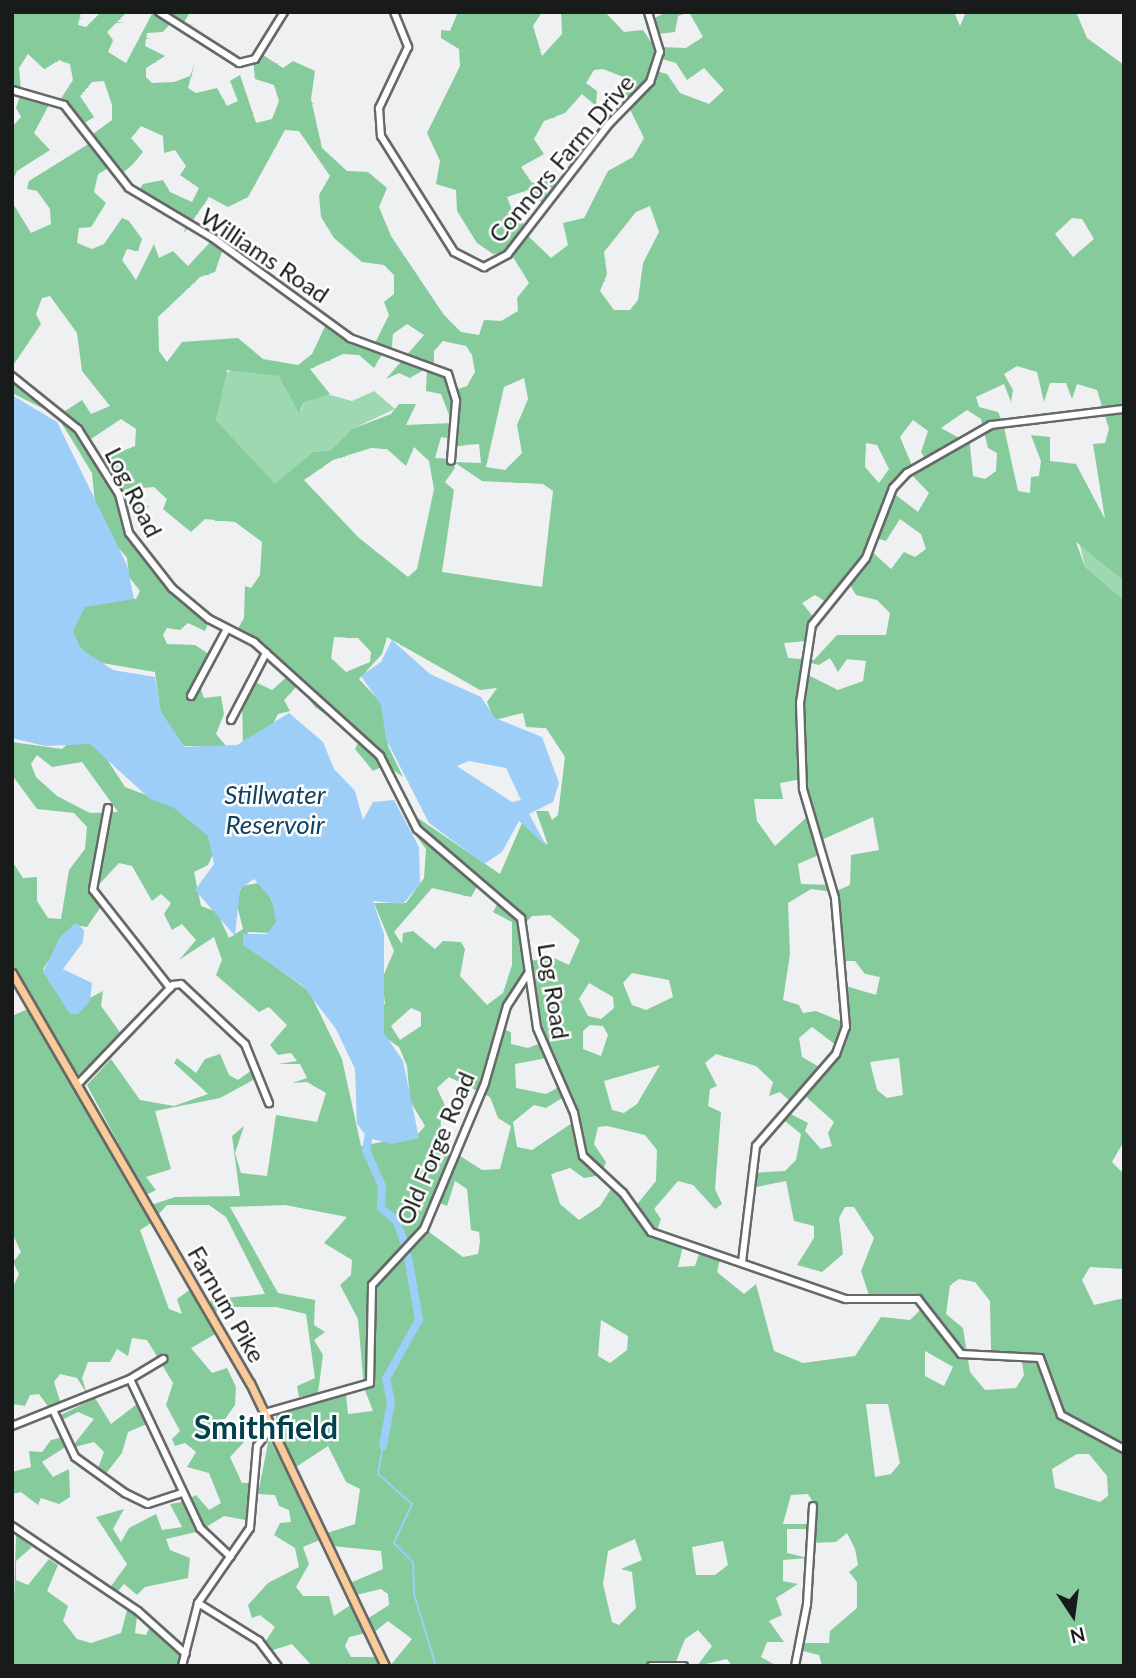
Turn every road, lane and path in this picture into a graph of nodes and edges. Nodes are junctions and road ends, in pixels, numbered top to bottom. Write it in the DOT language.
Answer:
graph roads {
  1 [pos="159,12"];
  2 [pos="284,12"];
  3 [pos="394,12"];
  4 [pos="648,12"];
  5 [pos="12,90"];
  6 [pos="12,376"];
  7 [pos="1124,409"];
  8 [pos="451,461"];
  9 [pos="227,629"];
  10 [pos="266,653"];
  11 [pos="191,696"];
  12 [pos="231,720"];
  13 [pos="108,808"];
  14 [pos="12,973"];
  15 [pos="528,974"];
  16 [pos="170,988"];
  17 [pos="79,1083"];
  18 [pos="269,1103"];
  19 [pos="742,1262"];
  20 [pos="163,1359"];
  21 [pos="130,1379"];
  22 [pos="53,1410"];
  23 [pos="265,1413"];
  24 [pos="12,1426"];
  25 [pos="272,1427"];
  26 [pos="1124,1449"];
  27 [pos="182,1493"];
  28 [pos="813,1506"];
  29 [pos="12,1526"];
  30 [pos="231,1557"];
  31 [pos="198,1603"];
  32 [pos="187,1654"];
  33 [pos="182,1666"];
  34 [pos="278,1666"];
  35 [pos="386,1666"];
  36 [pos="652,1666"];
  37 [pos="684,1666"];
  38 [pos="795,1666"];
  1 -- 2 [label="street"];
  3 -- 4 [label="street, Connors Farm Drive"];
  5 -- 8 [label="street, Williams Road"];
  6 -- 9 [label="street, Log Road"];
  7 -- 19 [label="street"];
  9 -- 10 [label="street, Log Road"];
  9 -- 11 [label="street"];
  10 -- 12 [label="street"];
  10 -- 15 [label="street, Log Road"];
  13 -- 16 [label="street"];
  14 -- 17 [label="main road, Farnum Pike"];
  15 -- 19 [label="street, Log Road"];
  15 -- 23 [label="street, Old Forge Road"];
  16 -- 17 [label="street"];
  16 -- 18 [label="street"];
  17 -- 23 [label="main road, Farnum Pike"];
  19 -- 26 [label="street, Log Road"];
  20 -- 21 [label="street"];
  21 -- 22 [label="street"];
  21 -- 27 [label="street"];
  22 -- 24 [label="street"];
  22 -- 27 [label="street"];
  23 -- 25 [label="main road, Farnum Pike"];
  25 -- 30 [label="street"];
  25 -- 35 [label="main road, Farnum Pike"];
  27 -- 30 [label="street"];
  28 -- 38 [label="street"];
  29 -- 32 [label="street"];
  30 -- 31 [label="street"];
  31 -- 32 [label="street"];
  31 -- 34 [label="street"];
  32 -- 33 [label="street"];
  36 -- 37 [label="street"];
}
